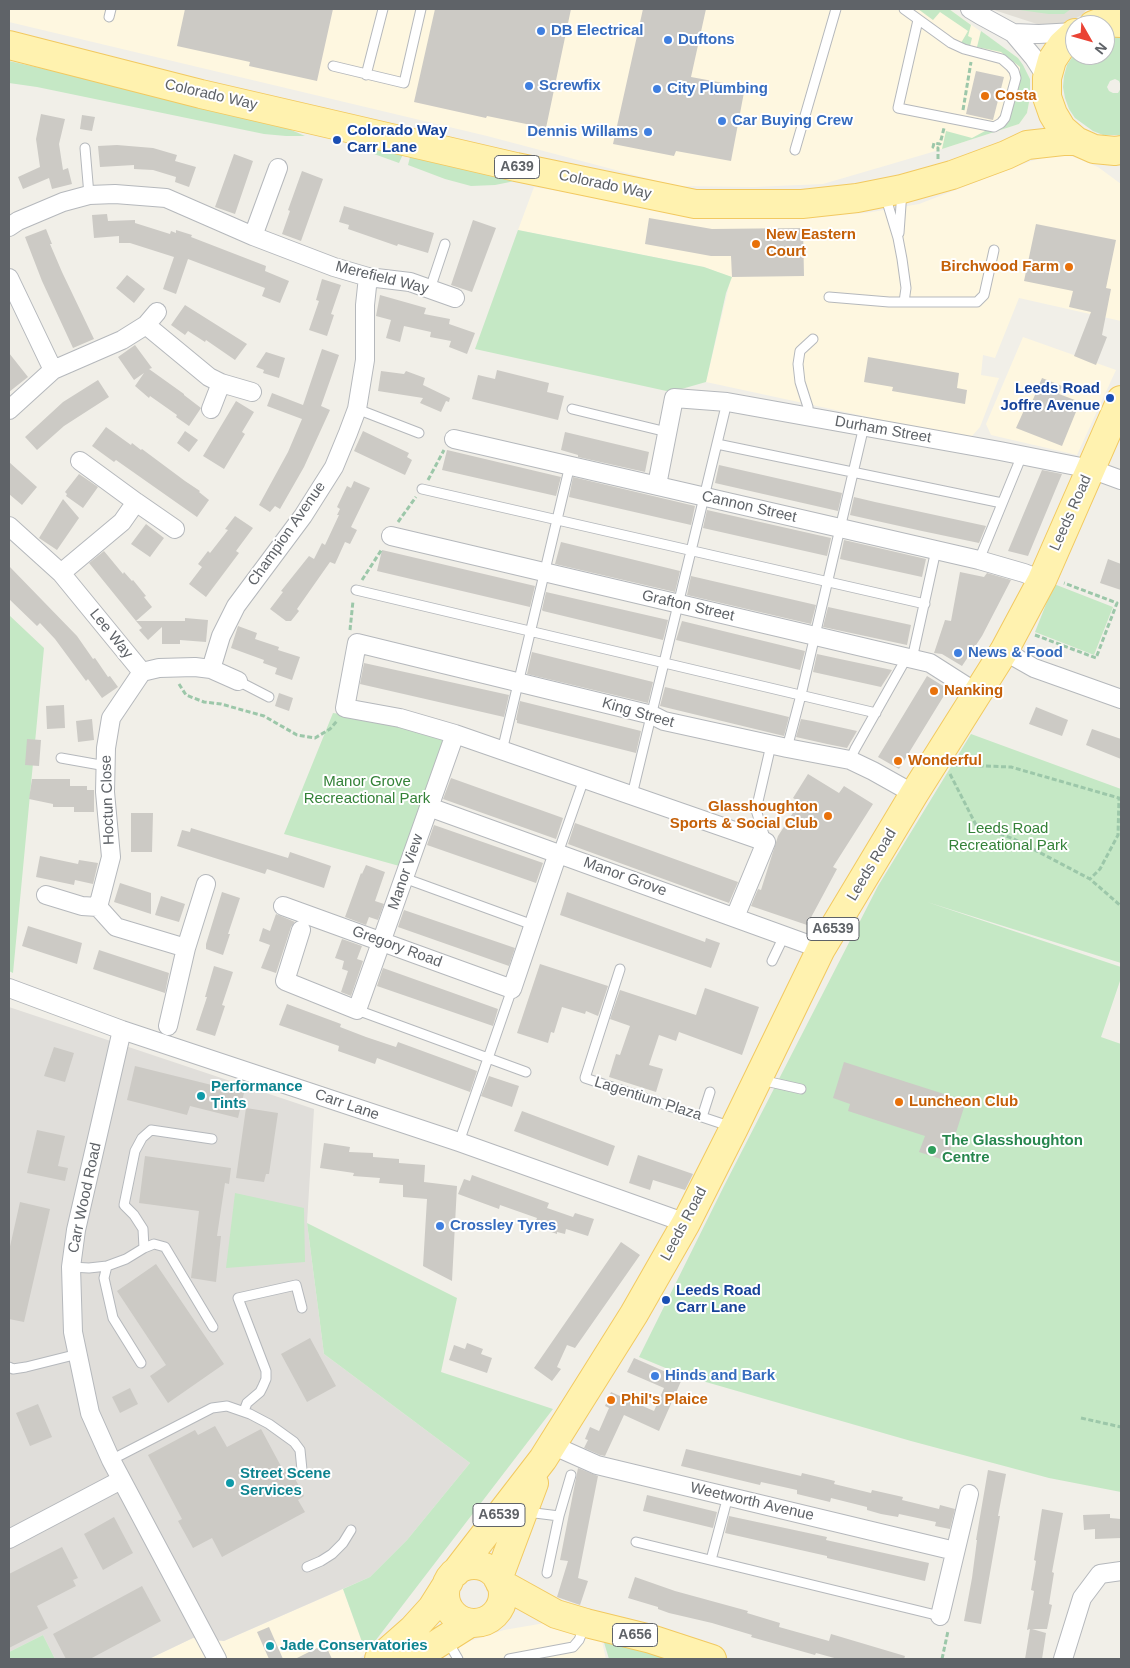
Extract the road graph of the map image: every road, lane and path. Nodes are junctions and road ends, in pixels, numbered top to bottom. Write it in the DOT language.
graph roads {
  1 [pos="382,9"];
  2 [pos="421,9"];
  3 [pos="836,9"];
  4 [pos="904,9"];
  5 [pos="970,9"];
  6 [pos="918,20"];
  7 [pos="1013,33"];
  8 [pos="1065,33"];
  9 [pos="1065,42"];
  10 [pos="9,45"];
  11 [pos="973,52"];
  12 [pos="333,66"];
  13 [pos="366,74"];
  14 [pos="1047,88"];
  15 [pos="946,118"];
  16 [pos="1027,145"];
  17 [pos="1085,145"];
  18 [pos="85,148"];
  19 [pos="795,150"];
  20 [pos="1121,150"];
  21 [pos="938,159"];
  22 [pos="278,168"];
  23 [pos="1121,171"];
  24 [pos="893,191"];
  25 [pos="89,195"];
  26 [pos="9,227"];
  27 [pos="254,236"];
  28 [pos="898,238"];
  29 [pos="445,244"];
  30 [pos="994,250"];
  31 [pos="368,277"];
  32 [pos="9,278"];
  33 [pos="430,289"];
  34 [pos="829,296"];
  35 [pos="455,298"];
  36 [pos="904,302"];
  37 [pos="813,340"];
  38 [pos="54,370"];
  39 [pos="221,383"];
  40 [pos="252,392"];
  41 [pos="1121,400"];
  42 [pos="727,402"];
  43 [pos="211,408"];
  44 [pos="357,409"];
  45 [pos="572,409"];
  46 [pos="9,410"];
  47 [pos="808,416"];
  48 [pos="864,426"];
  49 [pos="667,432"];
  50 [pos="419,433"];
  51 [pos="454,438"];
  52 [pos="717,444"];
  53 [pos="1022,455"];
  54 [pos="80,461"];
  55 [pos="570,466"];
  56 [pos="1091,470"];
  57 [pos="853,472"];
  58 [pos="1121,480"];
  59 [pos="657,485"];
  60 [pos="422,489"];
  61 [pos="704,496"];
  62 [pos="136,502"];
  63 [pos="1002,503"];
  64 [pos="558,520"];
  65 [pos="9,526"];
  66 [pos="840,528"];
  67 [pos="175,529"];
  68 [pos="391,536"];
  69 [pos="691,550"];
  70 [pos="936,550"];
  71 [pos="979,560"];
  72 [pos="61,572"];
  73 [pos="545,572"];
  74 [pos="1048,580"];
  75 [pos="828,582"];
  76 [pos="356,590"];
  77 [pos="678,604"];
  78 [pos="925,604"];
  79 [pos="531,632"];
  80 [pos="1028,632"];
  81 [pos="815,636"];
  82 [pos="1004,651"];
  83 [pos="910,658"];
  84 [pos="664,663"];
  85 [pos="178,667"];
  86 [pos="211,669"];
  87 [pos="142,672"];
  88 [pos="238,681"];
  89 [pos="519,682"];
  90 [pos="978,693"];
  91 [pos="801,695"];
  92 [pos="270,698"];
  93 [pos="1121,699"];
  94 [pos="345,708"];
  95 [pos="876,713"];
  96 [pos="652,715"];
  97 [pos="455,734"];
  98 [pos="779,747"];
  99 [pos="502,750"];
  100 [pos="61,758"];
  101 [pos="850,760"];
  102 [pos="955,765"];
  103 [pos="106,766"];
  104 [pos="950,774"];
  105 [pos="584,779"];
  106 [pos="914,794"];
  107 [pos="632,795"];
  108 [pos="1120,798"];
  109 [pos="429,806"];
  110 [pos="766,842"];
  111 [pos="558,853"];
  112 [pos="404,878"];
  113 [pos="1090,879"];
  114 [pos="206,884"];
  115 [pos="46,895"];
  116 [pos="283,906"];
  117 [pos="1121,906"];
  118 [pos="98,907"];
  119 [pos="735,917"];
  120 [pos="534,925"];
  121 [pos="300,930"];
  122 [pos="784,936"];
  123 [pos="381,941"];
  124 [pos="186,948"];
  125 [pos="820,949"];
  126 [pos="772,960"];
  127 [pos="620,969"];
  128 [pos="9,988"];
  129 [pos="512,988"];
  130 [pos="357,1010"];
  131 [pos="168,1026"];
  132 [pos="122,1030"];
  133 [pos="488,1058"];
  134 [pos="526,1072"];
  135 [pos="758,1079"];
  136 [pos="800,1090"];
  137 [pos="710,1092"];
  138 [pos="702,1117"];
  139 [pos="734,1128"];
  140 [pos="212,1139"];
  141 [pos="459,1142"];
  142 [pos="686,1223"];
  143 [pos="144,1248"];
  144 [pos="107,1266"];
  145 [pos="71,1267"];
  146 [pos="302,1308"];
  147 [pos="213,1326"];
  148 [pos="78,1354"];
  149 [pos="141,1363"];
  150 [pos="9,1367"];
  151 [pos="244,1412"];
  152 [pos="1081,1418"];
  153 [pos="1121,1428"];
  154 [pos="548,1452"];
  155 [pos="111,1460"];
  156 [pos="302,1470"];
  157 [pos="570,1475"];
  158 [pos="121,1480"];
  159 [pos="969,1494"];
  160 [pos="728,1496"];
  161 [pos="524,1512"];
  162 [pos="559,1516"];
  163 [pos="351,1530"];
  164 [pos="9,1538"];
  165 [pos="481,1539"];
  166 [pos="636,1542"];
  167 [pos="955,1551"];
  168 [pos="711,1560"];
  169 [pos="307,1567"];
  170 [pos="1121,1571"];
  171 [pos="547,1573"];
  172 [pos="453,1576"];
  173 [pos="499,1581"];
  174 [pos="556,1614"];
  175 [pos="940,1616"];
  176 [pos="480,1620"];
  177 [pos="586,1623"];
  178 [pos="452,1649"];
  179 [pos="216,1659"];
  180 [pos="379,1659"];
  181 [pos="402,1659"];
  182 [pos="510,1659"];
  183 [pos="712,1659"];
  184 [pos="942,1659"];
  185 [pos="1063,1659"];
  1 -- 13 [label="lane"];
  2 -- 13 [label="lane"];
  3 -- 19 [label="lane"];
  4 -- 6 [label="lane"];
  5 -- 7 [label="street"];
  6 -- 11 [label="lane"];
  6 -- 15 [label="lane"];
  7 -- 8 [label="street"];
  7 -- 14 [label="street"];
  9 -- 14 [label="main road"];
  10 -- 24 [label="main road, Colorado Way / A639"];
  11 -- 15 [label="path"];
  11 -- 15 [label="lane"];
  12 -- 13 [label="lane"];
  14 -- 16 [label="main road"];
  14 -- 17 [label="main road"];
  15 -- 21 [label="path"];
  16 -- 17 [label="main road, Colorado Way / A639"];
  16 -- 24 [label="main road, Colorado Way / A639"];
  17 -- 20 [label="main road, Colorado Way"];
  17 -- 23 [label="main road"];
  18 -- 25 [label="lane"];
  22 -- 27 [label="street"];
  24 -- 28 [label="lane"];
  24 -- 28 [label="lane"];
  25 -- 26 [label="street, Merefield Way"];
  25 -- 27 [label="street, Merefield Way"];
  27 -- 31 [label="street, Merefield Way"];
  28 -- 36 [label="lane"];
  29 -- 33 [label="lane"];
  30 -- 36 [label="lane"];
  31 -- 33 [label="street, Merefield Way"];
  31 -- 44 [label="street, Champion Avenue"];
  32 -- 38 [label="street"];
  33 -- 35 [label="street, Merefield Way"];
  34 -- 36 [label="lane"];
  37 -- 47 [label="lane"];
  38 -- 39 [label="street"];
  38 -- 46 [label="street"];
  39 -- 40 [label="street"];
  39 -- 43 [label="street"];
  41 -- 56 [label="main road, Leeds Road / A6539"];
  42 -- 47 [label="street, Durham Street"];
  42 -- 49 [label="street, Durham Street"];
  42 -- 52 [label="lane"];
  44 -- 50 [label="lane"];
  44 -- 86 [label="street, Champion Avenue"];
  45 -- 49 [label="lane"];
  47 -- 48 [label="street, Durham Street"];
  48 -- 53 [label="street, Durham Street"];
  48 -- 57 [label="lane"];
  49 -- 59 [label="street"];
  51 -- 55 [label="street, Cannon Street"];
  52 -- 57 [label="lane"];
  52 -- 61 [label="lane"];
  53 -- 56 [label="street, Durham Street"];
  53 -- 63 [label="lane"];
  54 -- 62 [label="street"];
  55 -- 59 [label="street, Cannon Street"];
  55 -- 64 [label="lane"];
  56 -- 58 [label="street, Durham Street"];
  56 -- 74 [label="main road, Leeds Road / A6539"];
  57 -- 63 [label="lane"];
  57 -- 66 [label="lane"];
  59 -- 61 [label="street, Cannon Street"];
  60 -- 64 [label="lane"];
  61 -- 66 [label="street, Cannon Street"];
  61 -- 69 [label="lane"];
  62 -- 67 [label="street"];
  62 -- 72 [label="street"];
  63 -- 71 [label="lane"];
  64 -- 69 [label="lane"];
  64 -- 73 [label="lane"];
  65 -- 72 [label="street, Lee Way"];
  66 -- 70 [label="street, Cannon Street"];
  66 -- 75 [label="lane"];
  68 -- 73 [label="street, Grafton Street"];
  69 -- 75 [label="lane"];
  69 -- 77 [label="lane"];
  70 -- 71 [label="street, Cannon Street"];
  70 -- 78 [label="lane"];
  71 -- 74 [label="street, Cannon Street"];
  72 -- 87 [label="street, Lee Way"];
  73 -- 77 [label="street, Grafton Street"];
  73 -- 79 [label="lane"];
  74 -- 80 [label="path"];
  74 -- 82 [label="main road, Leeds Road / A6539"];
  75 -- 78 [label="lane"];
  75 -- 81 [label="lane"];
  76 -- 79 [label="lane"];
  77 -- 81 [label="street, Grafton Street"];
  77 -- 84 [label="lane"];
  78 -- 83 [label="lane"];
  79 -- 84 [label="lane"];
  79 -- 89 [label="lane"];
  81 -- 83 [label="street, Grafton Street"];
  81 -- 91 [label="lane"];
  82 -- 90 [label="main road, Leeds Road / A6539"];
  82 -- 93 [label="street"];
  83 -- 90 [label="street, Grafton Street"];
  83 -- 95 [label="lane"];
  84 -- 91 [label="lane"];
  84 -- 96 [label="lane"];
  85 -- 86 [label="street, Lee Way"];
  85 -- 87 [label="street, Lee Way"];
  85 -- 94 [label="path"];
  86 -- 88 [label="street, Lee Way"];
  87 -- 103 [label="street, Hoctun Close"];
  88 -- 92 [label="lane"];
  89 -- 94 [label="street, King Street"];
  89 -- 96 [label="street, King Street"];
  89 -- 99 [label="lane"];
  90 -- 106 [label="main road, Leeds Road / A6539"];
  91 -- 95 [label="lane"];
  91 -- 98 [label="lane"];
  94 -- 97 [label="street"];
  95 -- 101 [label="lane"];
  96 -- 98 [label="street, King Street"];
  96 -- 107 [label="lane"];
  97 -- 99 [label="street"];
  97 -- 109 [label="street, Manor View"];
  98 -- 101 [label="street, King Street"];
  98 -- 110 [label="lane"];
  99 -- 105 [label="street"];
  100 -- 103 [label="lane"];
  101 -- 106 [label="street, King Street"];
  102 -- 108 [label="path"];
  103 -- 118 [label="street, Hoctun Close"];
  104 -- 113 [label="path"];
  105 -- 107 [label="street"];
  105 -- 111 [label="lane"];
  106 -- 125 [label="main road, Leeds Road / A6539"];
  107 -- 110 [label="street"];
  108 -- 113 [label="path"];
  109 -- 111 [label="street, Manor Grove"];
  109 -- 112 [label="street, Manor View"];
  110 -- 119 [label="street"];
  111 -- 119 [label="street, Manor Grove"];
  111 -- 120 [label="street"];
  112 -- 120 [label="lane"];
  112 -- 123 [label="street, Manor View"];
  113 -- 117 [label="path"];
  114 -- 124 [label="street"];
  115 -- 118 [label="street"];
  116 -- 123 [label="street, Gregory Road"];
  118 -- 124 [label="street"];
  119 -- 122 [label="street, Manor Grove"];
  120 -- 129 [label="street"];
  121 -- 130 [label="street"];
  122 -- 125 [label="street, Manor Grove"];
  122 -- 126 [label="lane"];
  123 -- 129 [label="street, Gregory Road"];
  123 -- 130 [label="street, Manor View"];
  124 -- 131 [label="street"];
  125 -- 135 [label="main road, Leeds Road / A6539"];
  127 -- 138 [label="lane, Lagentium Plaza"];
  128 -- 132 [label="street, Carr Lane"];
  129 -- 133 [label="lane"];
  130 -- 133 [label="lane"];
  132 -- 141 [label="street, Carr Lane"];
  132 -- 145 [label="street, Carr Wood Road"];
  133 -- 134 [label="lane"];
  133 -- 141 [label="lane"];
  135 -- 136 [label="lane"];
  135 -- 139 [label="main road, Leeds Road / A6539"];
  137 -- 138 [label="lane"];
  138 -- 139 [label="lane, Lagentium Plaza"];
  139 -- 142 [label="main road, Leeds Road / A6539"];
  140 -- 143 [label="lane"];
  141 -- 142 [label="street, Carr Lane"];
  142 -- 154 [label="main road, Leeds Road / A6539"];
  143 -- 144 [label="lane"];
  143 -- 147 [label="lane"];
  144 -- 145 [label="lane"];
  144 -- 149 [label="lane"];
  145 -- 148 [label="street, Carr Wood Road"];
  146 -- 151 [label="lane"];
  148 -- 150 [label="lane"];
  148 -- 155 [label="street, Carr Wood Road"];
  151 -- 155 [label="lane"];
  151 -- 156 [label="lane"];
  152 -- 153 [label="path"];
  154 -- 160 [label="street, Weetworth Avenue"];
  154 -- 161 [label="main road, Leeds Road / A6539"];
  154 -- 165 [label="main road, Leeds Road / A6539"];
  155 -- 158 [label="street, Carr Wood Road"];
  157 -- 162 [label="lane"];
  158 -- 164 [label="street"];
  158 -- 179 [label="street, Carr Wood Road"];
  159 -- 167 [label="street"];
  160 -- 167 [label="street, Weetworth Avenue"];
  160 -- 168 [label="lane"];
  161 -- 162 [label="lane"];
  161 -- 165 [label="lane"];
  161 -- 173 [label="main road, Leeds Road / A6539"];
  162 -- 171 [label="lane"];
  163 -- 169 [label="lane"];
  165 -- 172 [label="main road, Leeds Road / A6539"];
  166 -- 168 [label="lane"];
  167 -- 175 [label="street"];
  168 -- 175 [label="lane"];
  170 -- 185 [label="street"];
  172 -- 173 [label="main road"];
  172 -- 176 [label="main road"];
  172 -- 180 [label="main road, Leeds Road"];
  173 -- 174 [label="main road, A656"];
  173 -- 176 [label="main road"];
  174 -- 176 [label="main road, A656"];
  174 -- 177 [label="main road, A656"];
  175 -- 184 [label="path"];
  176 -- 178 [label="main road, A656"];
  177 -- 182 [label="lane"];
  177 -- 183 [label="main road, A656"];
  178 -- 181 [label="main road, A656"];
}
